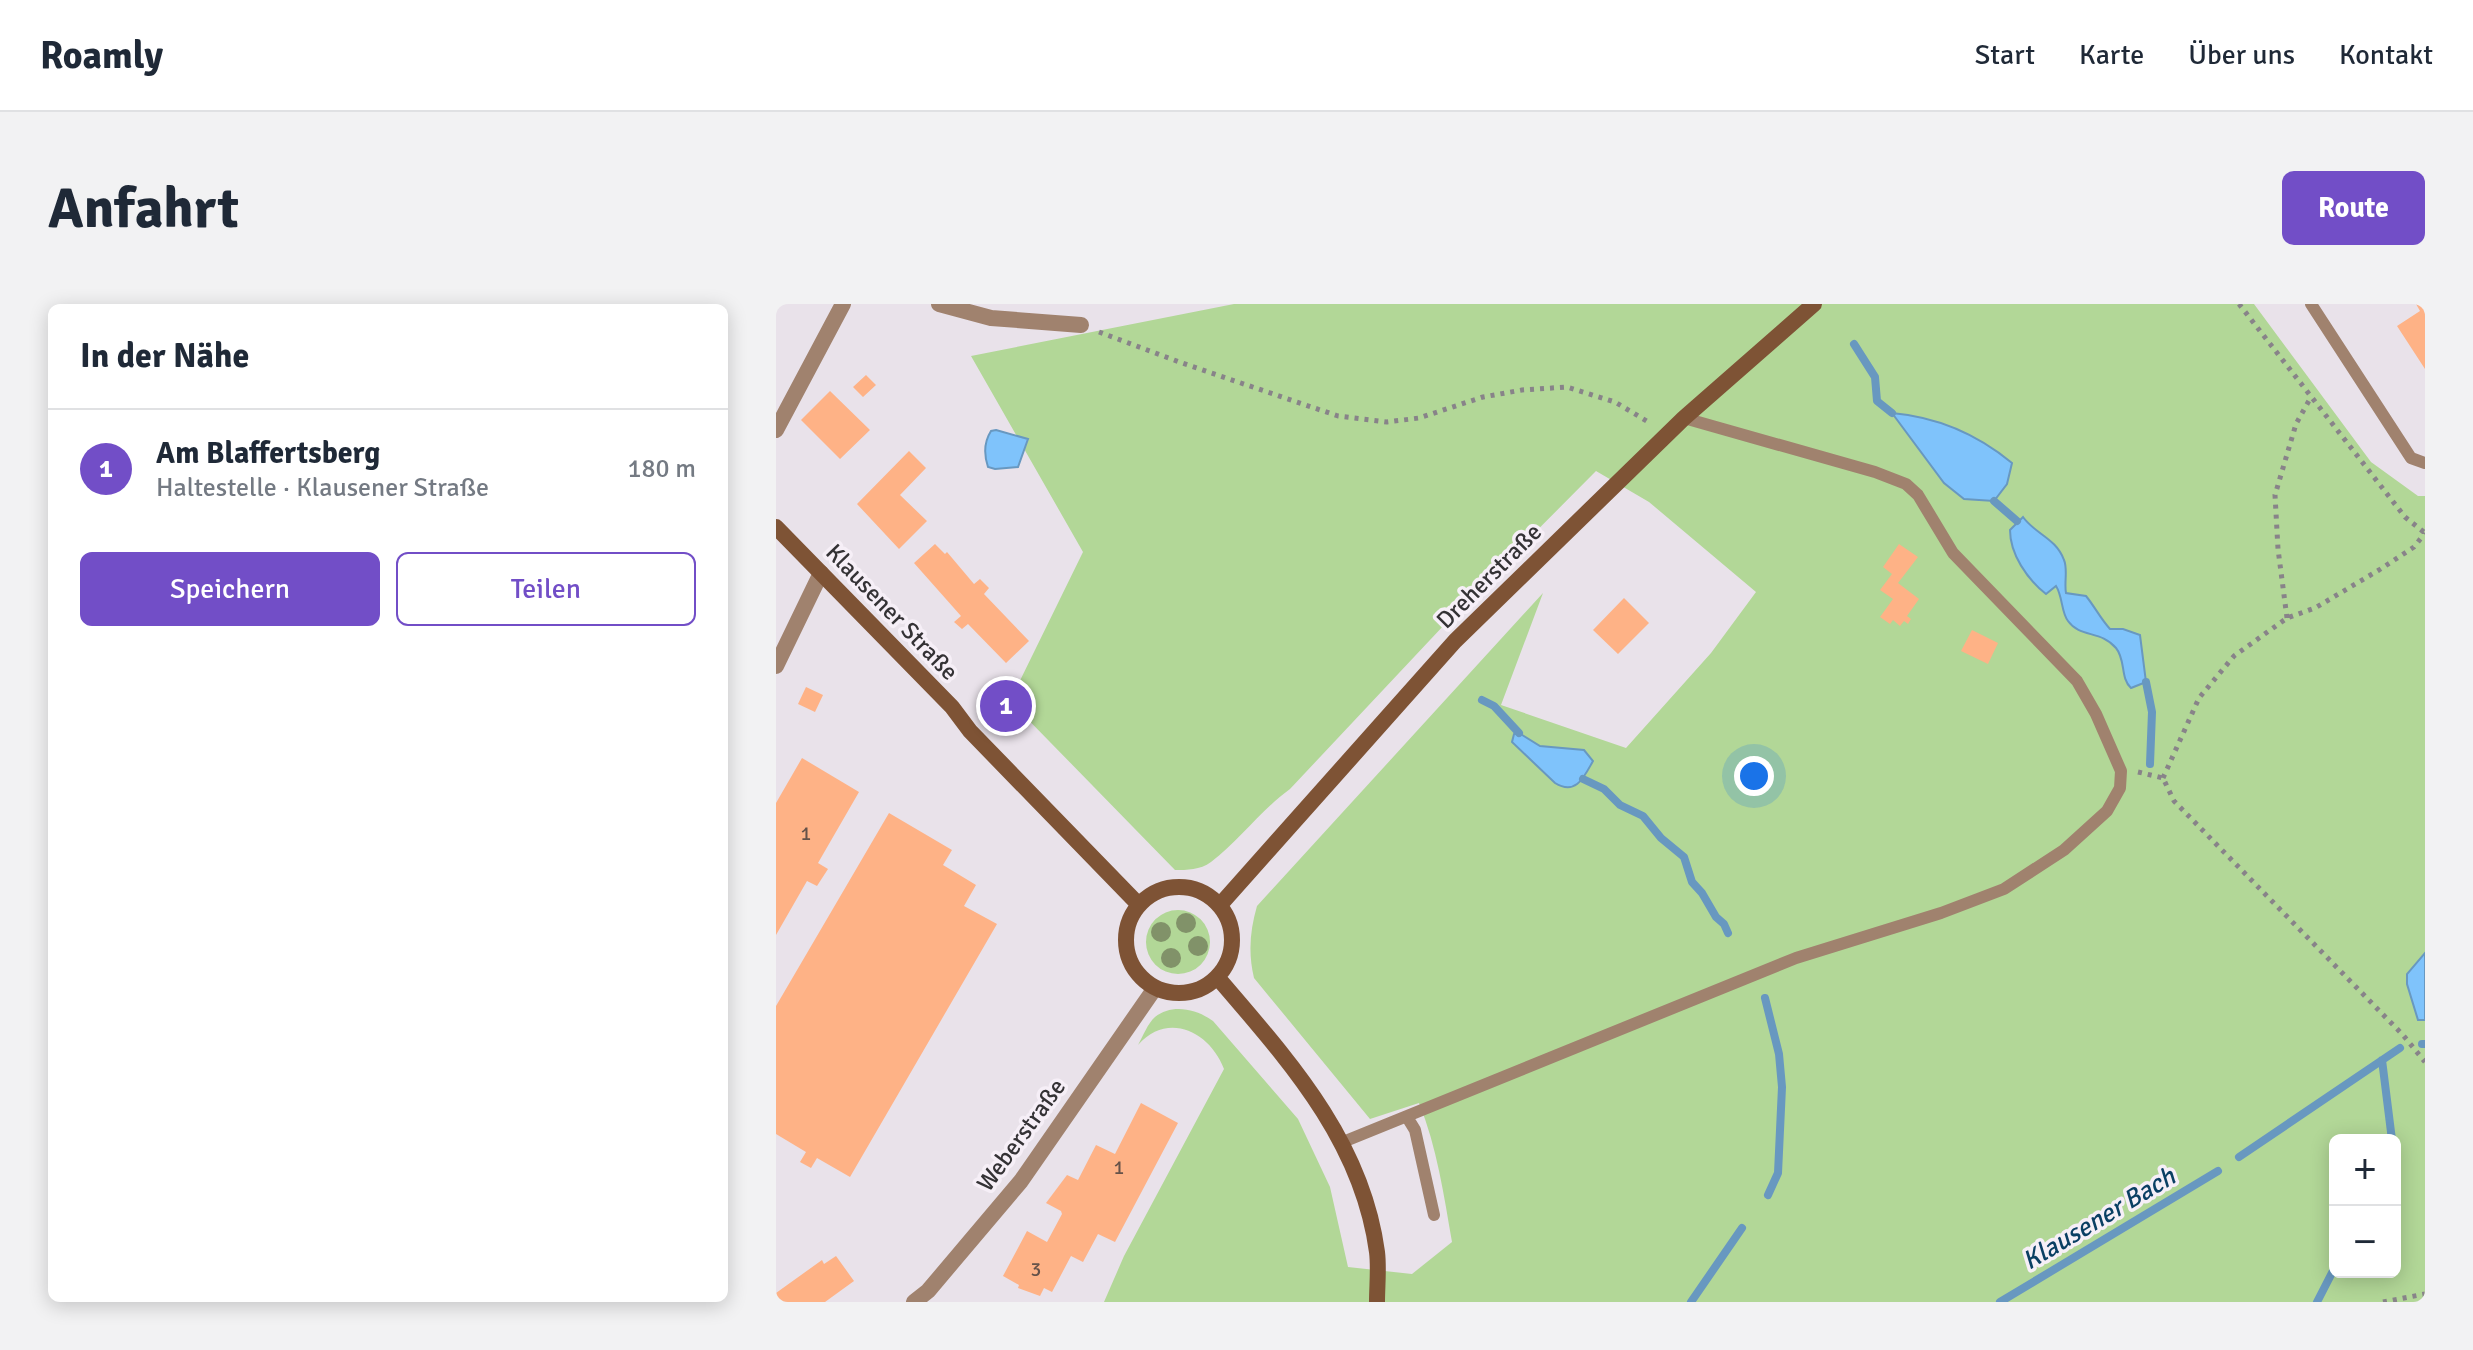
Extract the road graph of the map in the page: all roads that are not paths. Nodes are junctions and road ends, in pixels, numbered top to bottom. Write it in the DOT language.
graph roads {
  1 [pos="843,304"];
  2 [pos="939,304"];
  3 [pos="1814,304"];
  4 [pos="2311,304"];
  5 [pos="1081,325"];
  6 [pos="1684,418"];
  7 [pos="776,430"];
  8 [pos="2425,463"];
  9 [pos="776,527"];
  10 [pos="821,573"];
  11 [pos="776,666"];
  12 [pos="1139,905"];
  13 [pos="1220,905"];
  14 [pos="1218,978"];
  15 [pos="1155,988"];
  16 [pos="1407,1117"];
  17 [pos="1343,1142"];
  18 [pos="1434,1215"];
  19 [pos="914,1302"];
  20 [pos="1377,1302"];
  1 -- 7 [label="street"];
  2 -- 5 [label="street"];
  3 -- 6 [label="main road, Dreherstraße"];
  4 -- 8 [label="lane"];
  6 -- 13 [label="main road, Dreherstraße"];
  6 -- 16 [label="lane"];
  9 -- 10 [label="main road, Klausener Straße"];
  10 -- 11 [label="street"];
  10 -- 12 [label="main road, Klausener Straße"];
  12 -- 13 [label="main road"];
  12 -- 15 [label="main road"];
  13 -- 14 [label="main road"];
  14 -- 15 [label="main road"];
  14 -- 17 [label="main road"];
  15 -- 19 [label="street, Weberstraße"];
  16 -- 17 [label="lane"];
  16 -- 18 [label="lane"];
  17 -- 20 [label="main road"];
}
